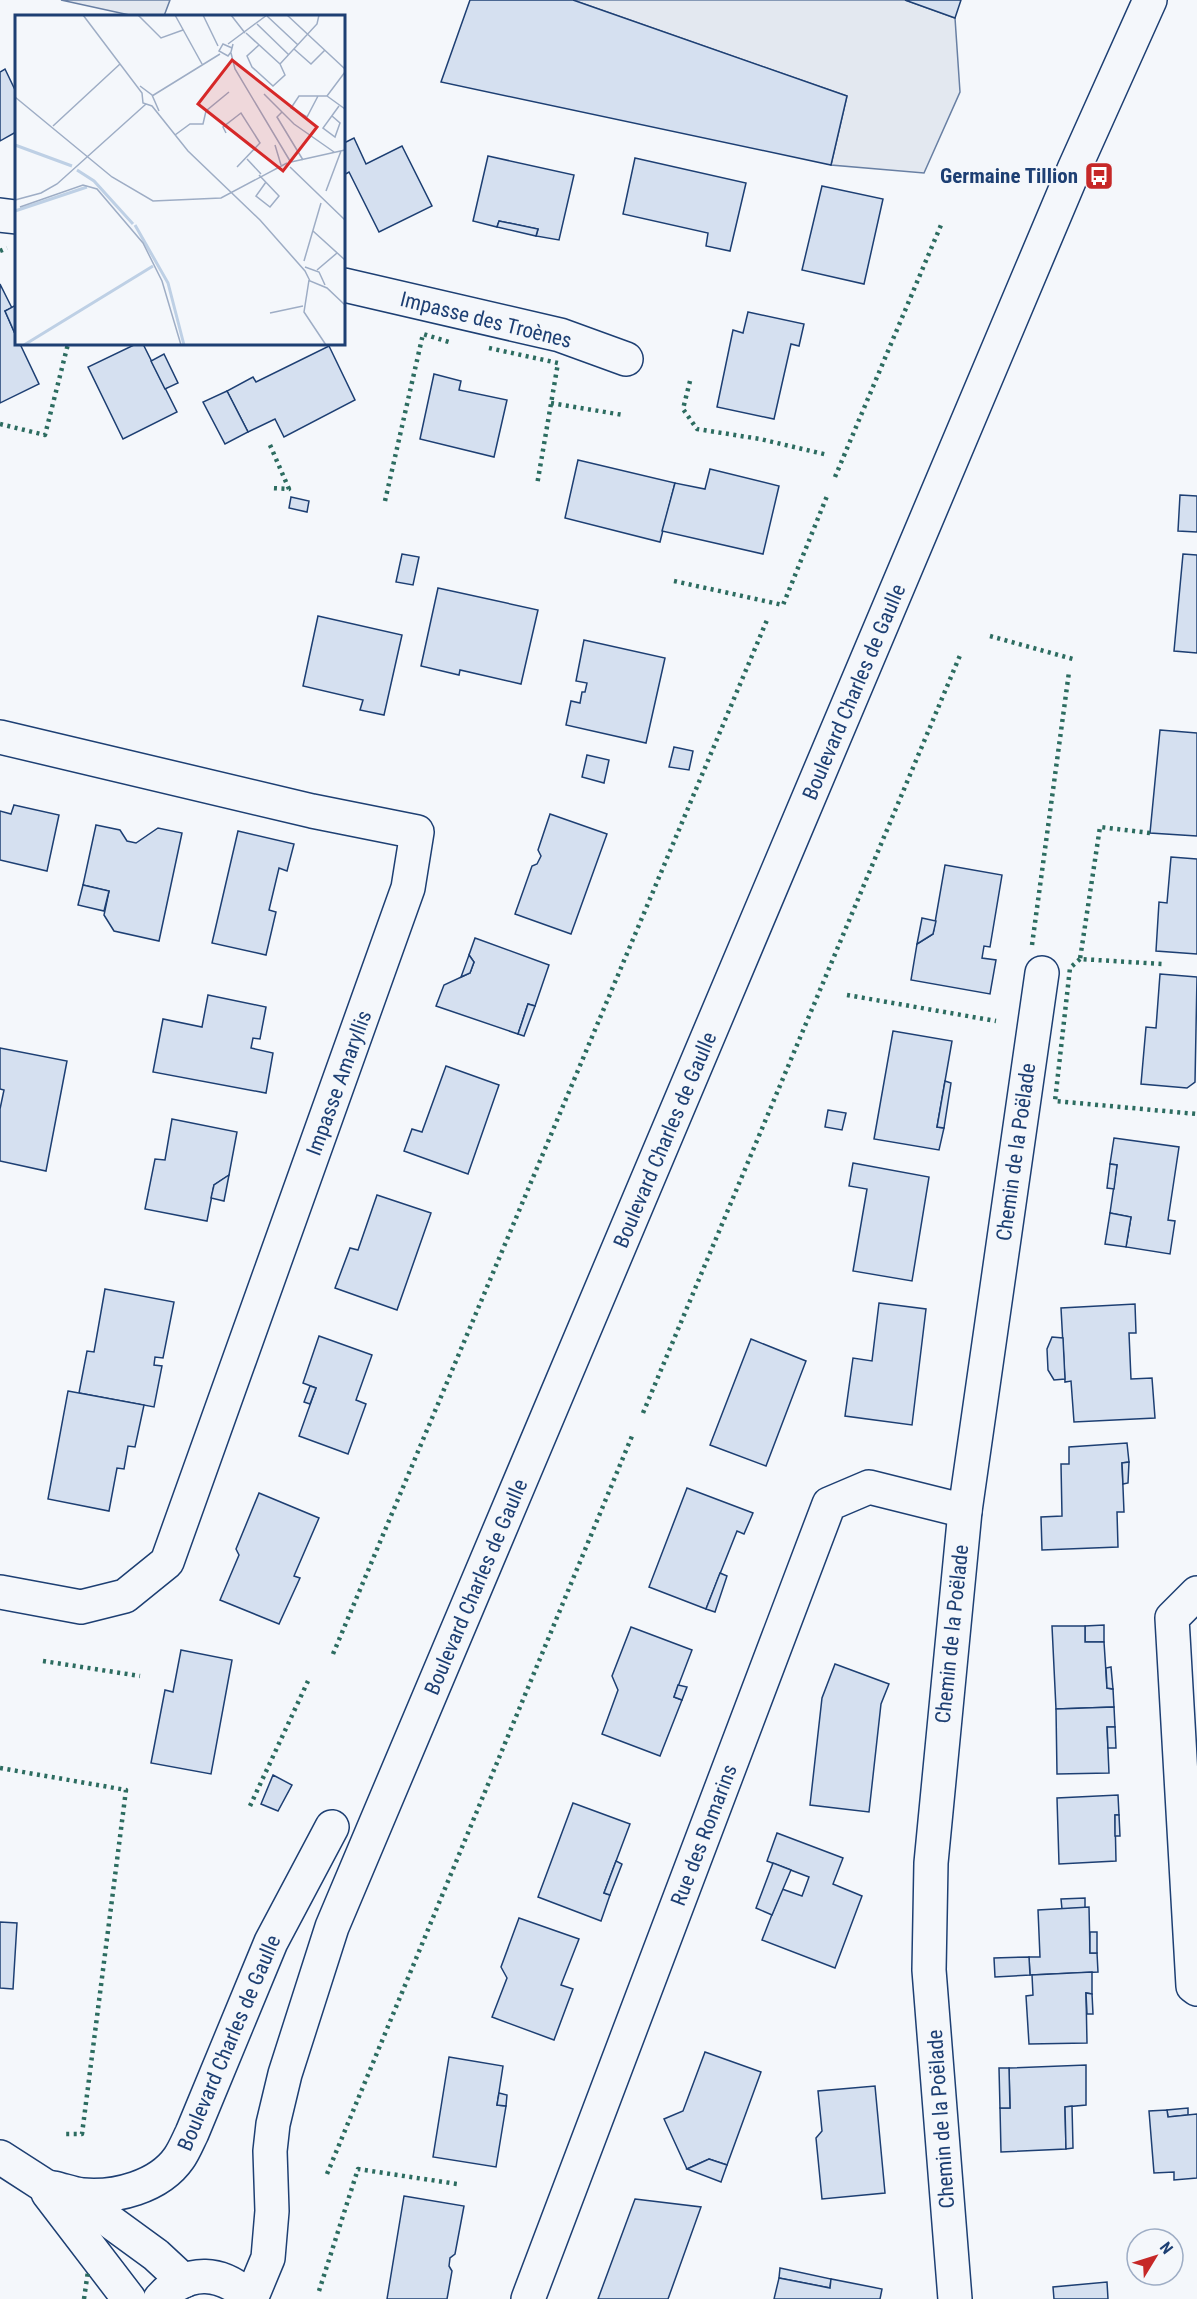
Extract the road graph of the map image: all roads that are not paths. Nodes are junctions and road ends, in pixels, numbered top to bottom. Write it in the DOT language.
graph roads {
  1 [pos="1150,0"];
  2 [pos="0,215"];
  3 [pos="15,217"];
  4 [pos="345,285"];
  5 [pos="626,359"];
  6 [pos="0,737"];
  7 [pos="1042,973"];
  8 [pos="964,1511"];
  9 [pos="0,1592"];
  10 [pos="1197,1593"];
  11 [pos="332,1827"];
  12 [pos="1197,1989"];
  13 [pos="0,2157"];
  14 [pos="42,2184"];
  15 [pos="172,2290"];
  16 [pos="129,2299"];
  17 [pos="251,2299"];
  18 [pos="528,2299"];
  19 [pos="955,2299"];
  1 -- 17 [label="street, Boulevard Charles de Gaulle"];
  2 -- 3 [label="street"];
  4 -- 5 [label="street, Impasse des Troènes"];
  6 -- 9 [label="street, Impasse Amaryllis"];
  7 -- 8 [label="street, Chemin de la Poëlade"];
  8 -- 18 [label="street, Rue des Romarins"];
  8 -- 19 [label="street, Chemin de la Poëlade"];
  10 -- 12 [label="street"];
  11 -- 14 [label="street, Boulevard Charles de Gaulle"];
  13 -- 14 [label="street"];
  14 -- 15 [label="street"];
  14 -- 16 [label="street"];
  15 -- 17 [label="street"];
}
